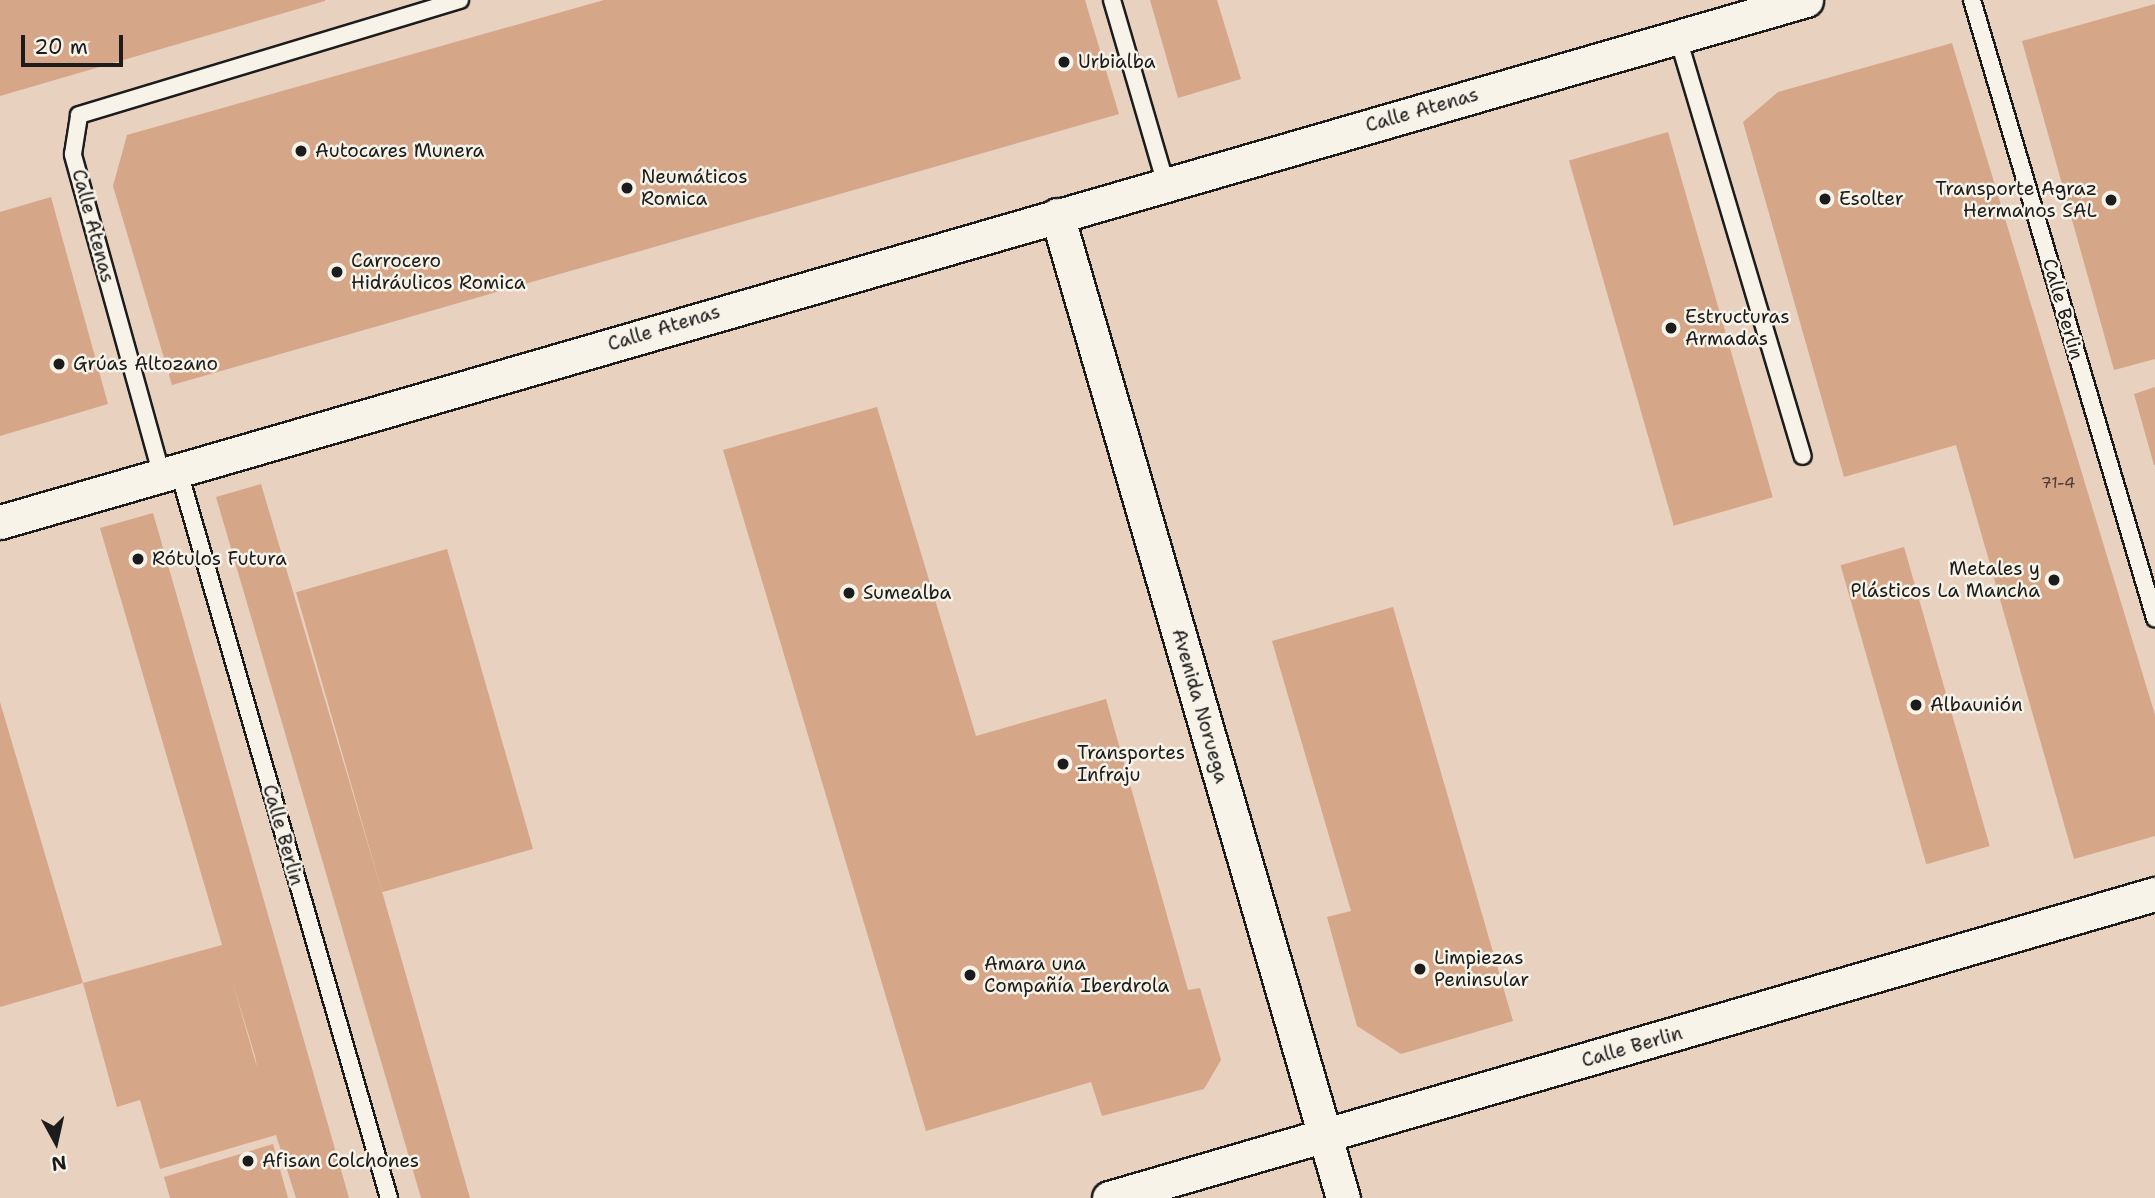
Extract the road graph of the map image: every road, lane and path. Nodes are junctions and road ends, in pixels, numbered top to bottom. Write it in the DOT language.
graph roads {
  1 [pos="460,0"];
  2 [pos="1112,0"];
  3 [pos="1806,0"];
  4 [pos="1972,0"];
  5 [pos="1678,38"];
  6 [pos="1166,181"];
  7 [pos="1057,215"];
  8 [pos="1803,456"];
  9 [pos="171,474"];
  10 [pos="0,522"];
  11 [pos="2155,618"];
  12 [pos="2155,894"];
  13 [pos="1325,1137"];
  14 [pos="389,1198"];
  15 [pos="1109,1198"];
  16 [pos="1343,1198"];
  1 -- 9 [label="lane, Calle Atenas"];
  2 -- 6 [label="lane"];
  3 -- 5 [label="street, Calle Atenas"];
  4 -- 11 [label="lane, Calle Berlin"];
  5 -- 6 [label="street, Calle Atenas"];
  5 -- 8 [label="lane"];
  6 -- 7 [label="street, Calle Atenas"];
  7 -- 9 [label="street, Calle Atenas"];
  7 -- 13 [label="street, Avenida Noruega"];
  9 -- 10 [label="street, Calle Atenas"];
  9 -- 14 [label="lane, Calle Berlin"];
  12 -- 13 [label="street, Calle Berlin"];
  13 -- 15 [label="street, Calle Berlin"];
  13 -- 16 [label="street, Avenida Noruega"];
}
